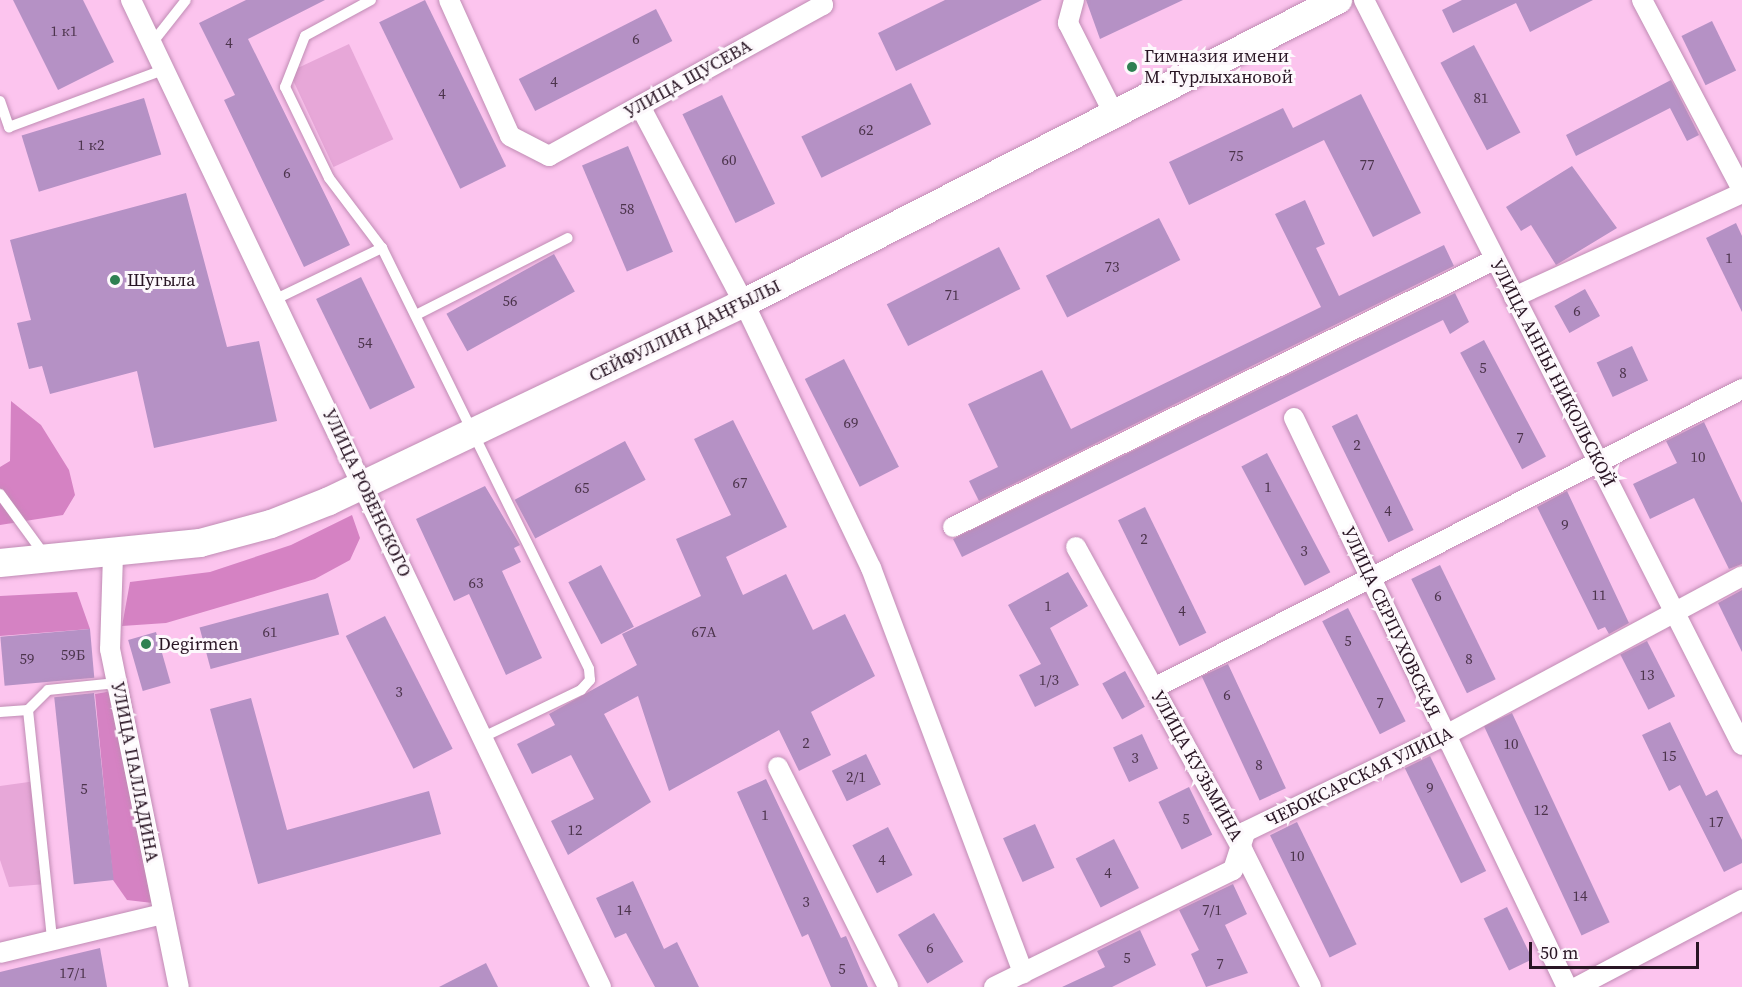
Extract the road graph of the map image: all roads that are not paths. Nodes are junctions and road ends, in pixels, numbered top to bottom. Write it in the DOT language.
graph roads {
  1 [pos="132,0"];
  2 [pos="186,0"];
  3 [pos="371,0"];
  4 [pos="449,0"];
  5 [pos="821,0"];
  6 [pos="1074,0"];
  7 [pos="1338,0"];
  8 [pos="1364,0"];
  9 [pos="1642,0"];
  10 [pos="153,42"];
  11 [pos="166,69"];
  12 [pos="0,101"];
  13 [pos="640,106"];
  14 [pos="1113,112"];
  15 [pos="1742,191"];
  16 [pos="568,238"];
  17 [pos="382,248"];
  18 [pos="1494,260"];
  19 [pos="1514,297"];
  20 [pos="276,299"];
  21 [pos="744,303"];
  22 [pos="416,315"];
  23 [pos="1742,389"];
  24 [pos="1294,418"];
  25 [pos="474,434"];
  26 [pos="1598,459"];
  27 [pos="364,485"];
  28 [pos="0,494"];
  29 [pos="953,527"];
  30 [pos="1077,547"];
  31 [pos="113,555"];
  32 [pos="48,560"];
  33 [pos="0,563"];
  34 [pos="1742,576"];
  35 [pos="1372,579"];
  36 [pos="1675,609"];
  37 [pos="117,683"];
  38 [pos="1154,688"];
  39 [pos="28,710"];
  40 [pos="0,712"];
  41 [pos="1444,736"];
  42 [pos="479,739"];
  43 [pos="1742,745"];
  44 [pos="778,767"];
  45 [pos="1242,849"];
  46 [pos="1742,900"];
  47 [pos="163,914"];
  48 [pos="52,940"];
  49 [pos="0,953"];
  50 [pos="1023,973"];
  51 [pos="179,987"];
  52 [pos="601,987"];
  53 [pos="888,987"];
  54 [pos="994,987"];
  55 [pos="1311,987"];
  56 [pos="1567,987"];
  57 [pos="1577,987"];
  1 -- 10 [label="street, УЛИЦА РОВЕНСКОГО"];
  2 -- 10 [label="lane"];
  3 -- 17 [label="lane"];
  4 -- 13 [label="street, УЛИЦА ЩУСЕВА"];
  5 -- 13 [label="street, УЛИЦА ЩУСЕВА"];
  6 -- 14 [label="street"];
  7 -- 14 [label="main road, СЕЙФУЛЛИН ДАҢҒЫЛЫ"];
  8 -- 18 [label="street, УЛИЦА АННЫ НИКОЛЬСКОЙ"];
  9 -- 15 [label="street"];
  10 -- 11 [label="street, УЛИЦА РОВЕНСКОГО"];
  11 -- 12 [label="lane"];
  11 -- 20 [label="street, УЛИЦА РОВЕНСКОГО"];
  13 -- 21 [label="street"];
  14 -- 21 [label="main road, СЕЙФУЛЛИН ДАҢҒЫЛЫ"];
  15 -- 19 [label="street"];
  16 -- 22 [label="lane"];
  17 -- 20 [label="lane"];
  17 -- 22 [label="lane"];
  18 -- 19 [label="street, УЛИЦА АННЫ НИКОЛЬСКОЙ"];
  18 -- 29 [label="street"];
  19 -- 26 [label="street, УЛИЦА АННЫ НИКОЛЬСКОЙ"];
  20 -- 27 [label="street, УЛИЦА РОВЕНСКОГО"];
  21 -- 25 [label="main road, СЕЙФУЛЛИН ДАҢҒЫЛЫ"];
  21 -- 50 [label="street"];
  22 -- 25 [label="lane"];
  23 -- 26 [label="street"];
  24 -- 35 [label="street, УЛИЦА СЕРПУХОВСКАЯ"];
  25 -- 27 [label="main road, СЕЙФУЛЛИН ДАҢҒЫЛЫ"];
  25 -- 42 [label="lane"];
  26 -- 35 [label="street"];
  26 -- 36 [label="street, УЛИЦА АННЫ НИКОЛЬСКОЙ"];
  27 -- 31 [label="main road, СЕЙФУЛЛИН ДАҢҒЫЛЫ"];
  27 -- 42 [label="street, УЛИЦА РОВЕНСКОГО"];
  28 -- 32 [label="lane"];
  30 -- 38 [label="street, УЛИЦА КУЗЬМИНА"];
  31 -- 32 [label="main road, СЕЙФУЛЛИН ДАҢҒЫЛЫ"];
  31 -- 37 [label="street, УЛИЦА ПАЛЛАДИНА"];
  32 -- 33 [label="main road, СЕЙФУЛЛИН ДАҢҒЫЛЫ"];
  34 -- 36 [label="street, ЧЕБОКСАРСКАЯ УЛИЦА"];
  35 -- 38 [label="street"];
  35 -- 41 [label="street, УЛИЦА СЕРПУХОВСКАЯ"];
  36 -- 41 [label="street, ЧЕБОКСАРСКАЯ УЛИЦА"];
  36 -- 43 [label="street, УЛИЦА АННЫ НИКОЛЬСКОЙ"];
  37 -- 39 [label="lane"];
  37 -- 47 [label="street, УЛИЦА ПАЛЛАДИНА"];
  38 -- 45 [label="street, УЛИЦА КУЗЬМИНА"];
  39 -- 40 [label="lane"];
  39 -- 48 [label="lane"];
  41 -- 45 [label="street, ЧЕБОКСАРСКАЯ УЛИЦА"];
  41 -- 56 [label="street, УЛИЦА СЕРПУХОВСКАЯ"];
  42 -- 52 [label="street, УЛИЦА РОВЕНСКОГО"];
  44 -- 53 [label="street"];
  45 -- 50 [label="street, ЧЕБОКСАРСКАЯ УЛИЦА"];
  45 -- 55 [label="street, УЛИЦА КУЗЬМИНА"];
  46 -- 57 [label="street"];
  47 -- 48 [label="street"];
  47 -- 51 [label="street, УЛИЦА ПАЛЛАДИНА"];
  48 -- 49 [label="street"];
  50 -- 54 [label="street, ЧЕБОКСАРСКАЯ УЛИЦА"];
}
